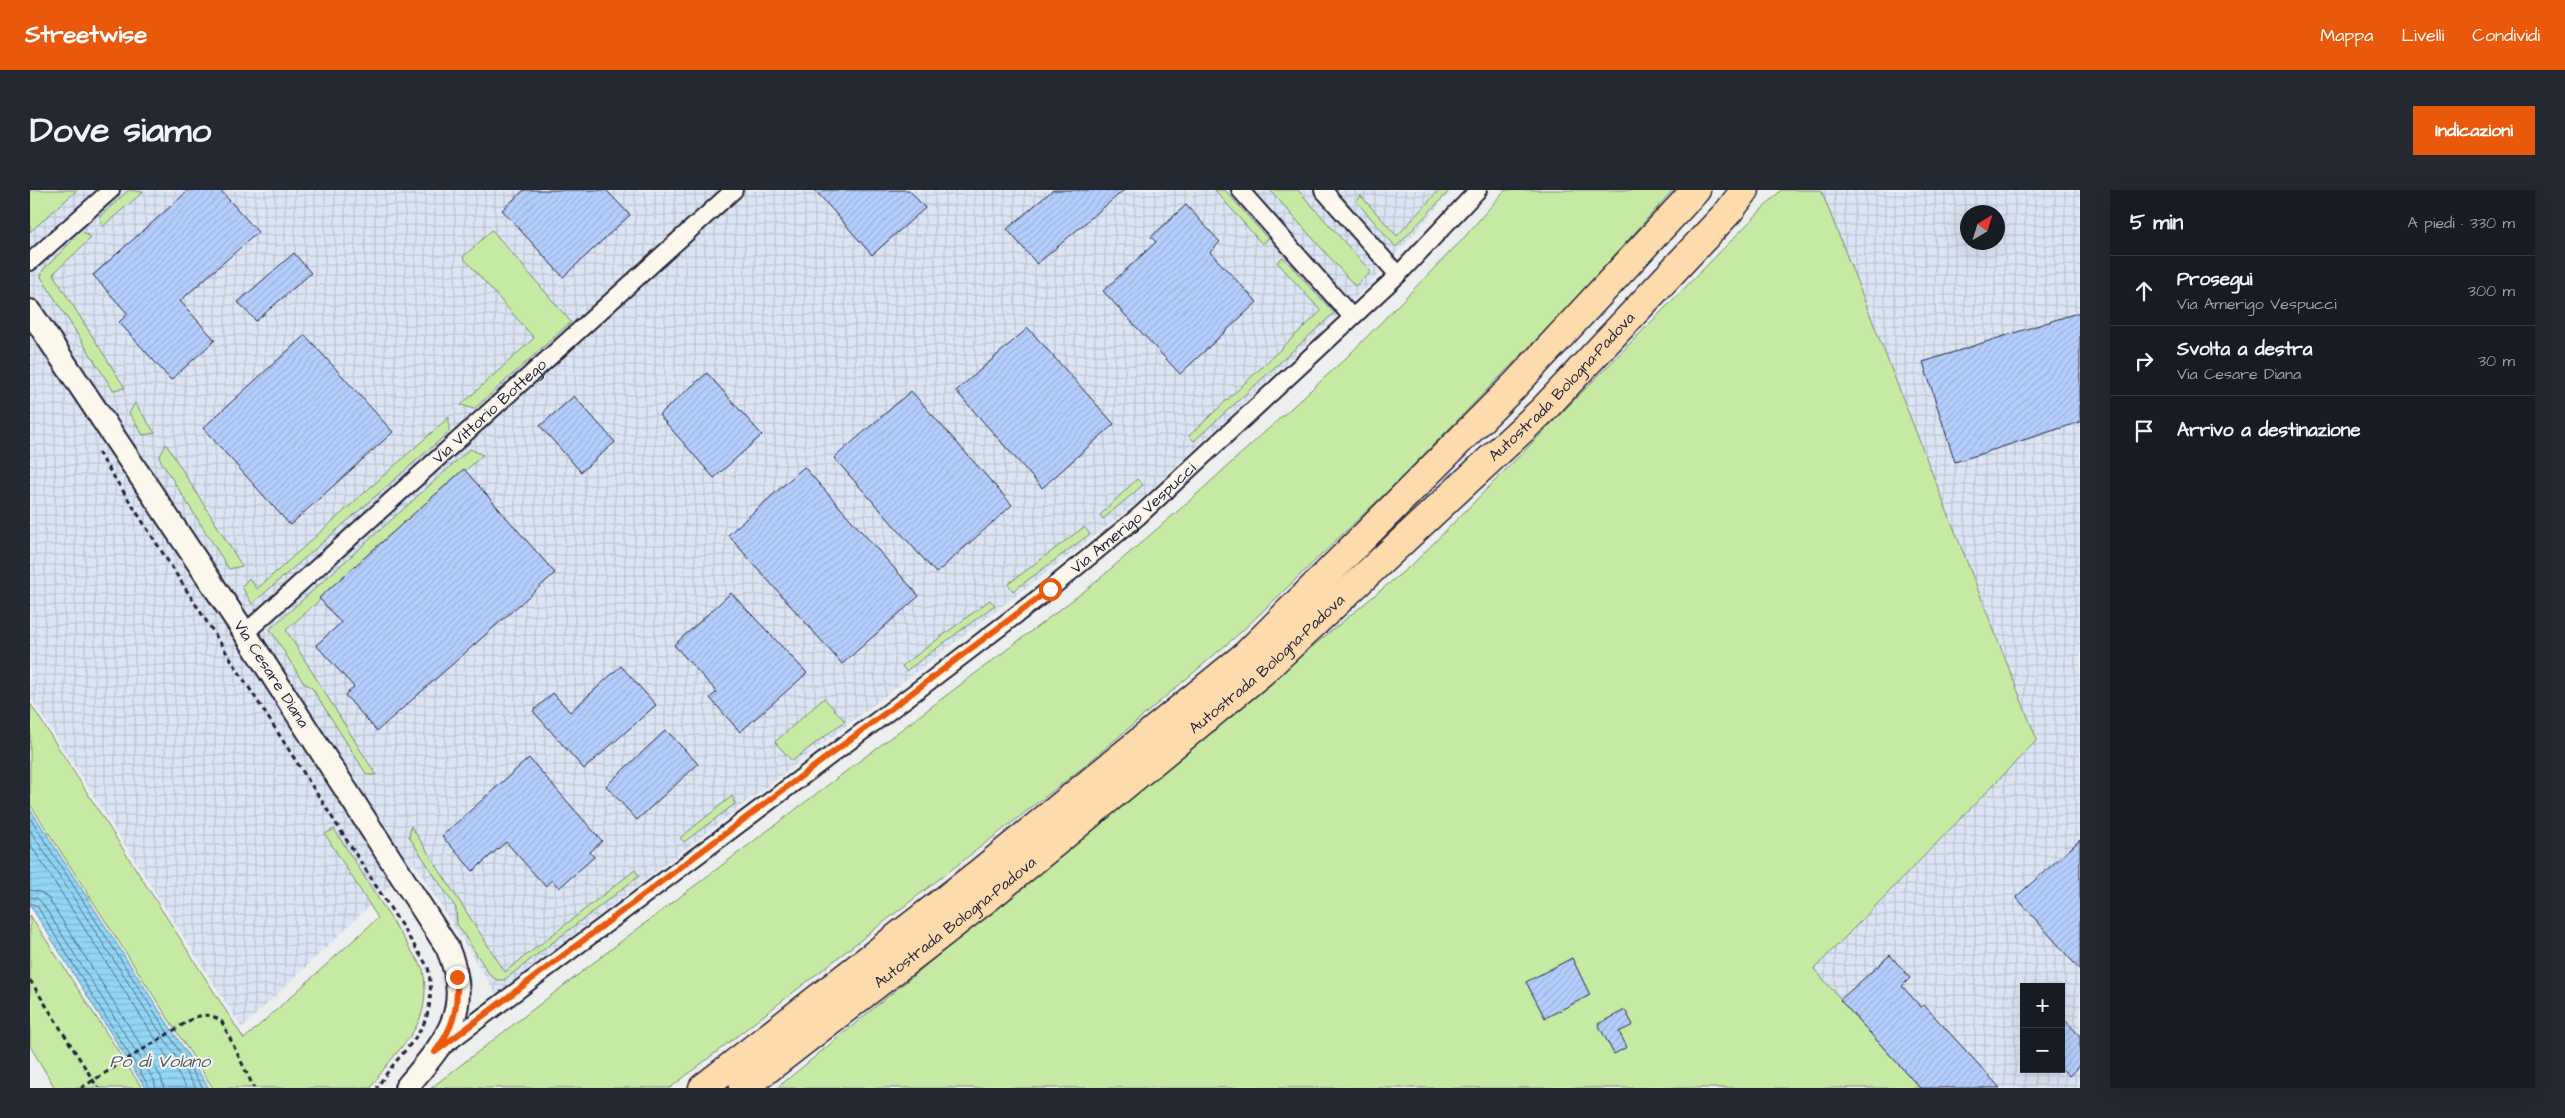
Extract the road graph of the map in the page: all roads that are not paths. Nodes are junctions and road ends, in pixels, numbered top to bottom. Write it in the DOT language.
graph roads {
  1 [pos="111,190"];
  2 [pos="734,190"];
  3 [pos="1240,190"];
  4 [pos="1323,190"];
  5 [pos="1478,190"];
  6 [pos="1696,190"];
  7 [pos="1746,190"];
  8 [pos="30,262"];
  9 [pos="1398,275"];
  10 [pos="30,310"];
  11 [pos="1352,317"];
  12 [pos="245,633"];
  13 [pos="435,1052"];
  14 [pos="406,1088"];
  15 [pos="703,1088"];
  16 [pos="743,1088"];
  1 -- 8 [label="street"];
  2 -- 12 [label="street, Via Vittorio Bottego"];
  3 -- 11 [label="street"];
  4 -- 9 [label="street"];
  5 -- 9 [label="street, Via Amerigo Vespucci"];
  6 -- 15 [label="highway, Autostrada Bologna-Padova"];
  7 -- 16 [label="highway, Autostrada Bologna-Padova"];
  9 -- 11 [label="street, Via Amerigo Vespucci"];
  10 -- 12 [label="main road, Via Cesare Diana"];
  11 -- 13 [label="street, Via Amerigo Vespucci"];
  12 -- 13 [label="main road, Via Cesare Diana"];
  13 -- 14 [label="main road, Via Amerigo Vespucci"];
}
